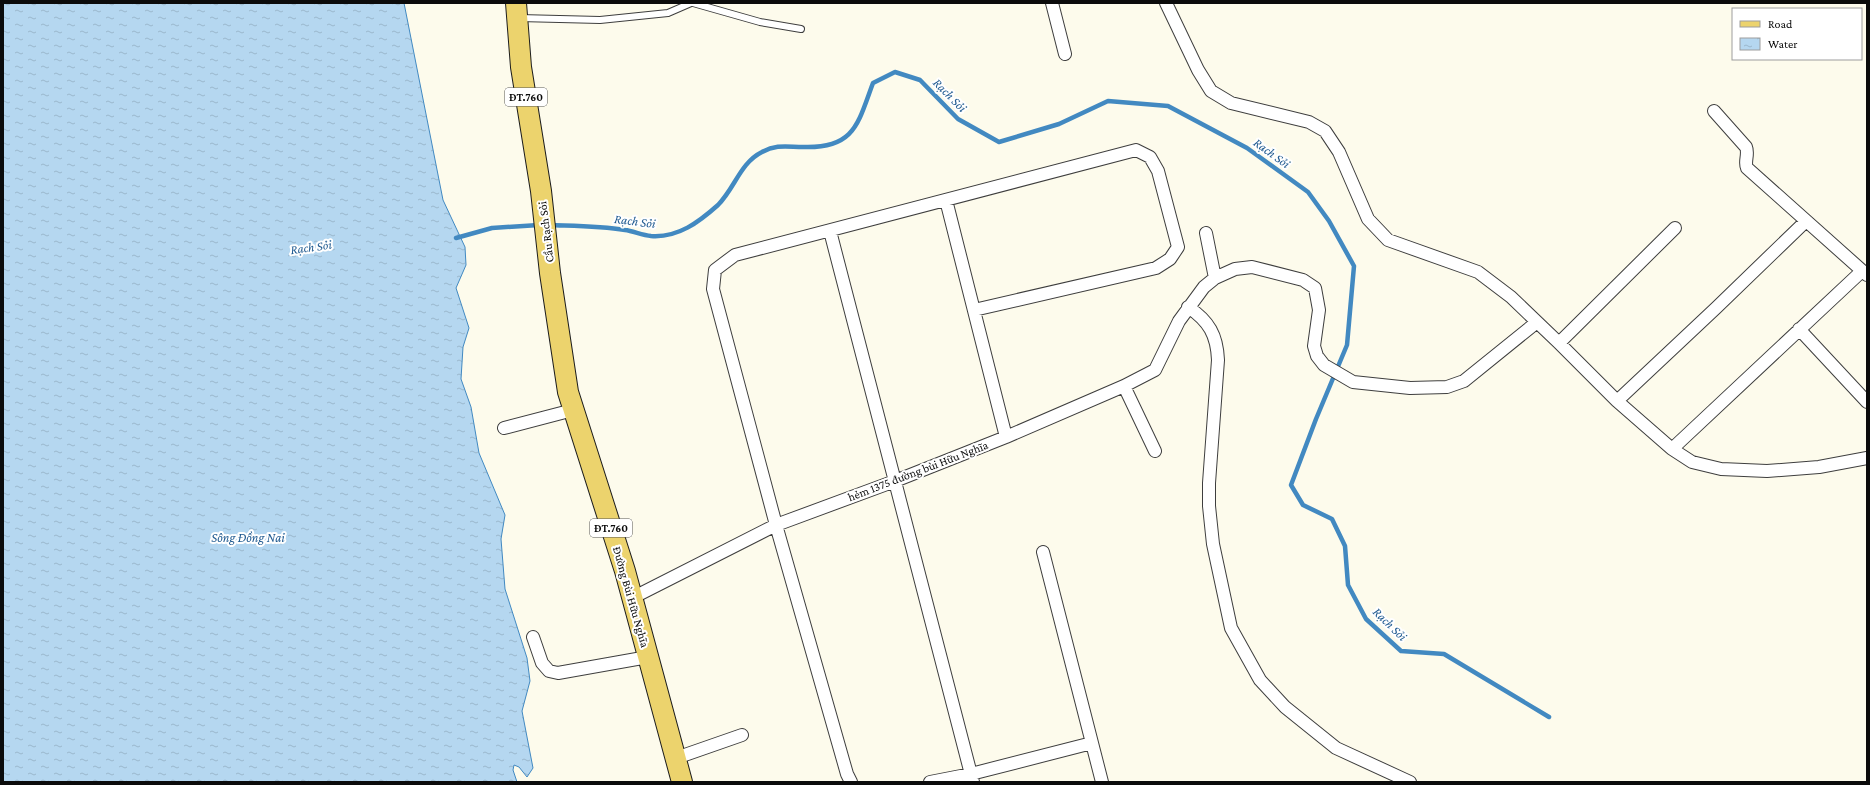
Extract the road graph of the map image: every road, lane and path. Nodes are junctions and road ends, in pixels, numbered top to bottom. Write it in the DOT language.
graph roads {
  1 [pos="692,3"];
  2 [pos="1052,3"];
  3 [pos="1166,3"];
  4 [pos="517,11"];
  5 [pos="801,29"];
  6 [pos="1065,54"];
  7 [pos="1714,110"];
  8 [pos="946,200"];
  9 [pos="1806,221"];
  10 [pos="1675,228"];
  11 [pos="830,231"];
  12 [pos="1206,233"];
  13 [pos="550,273"];
  14 [pos="1865,273"];
  15 [pos="1215,278"];
  16 [pos="1188,307"];
  17 [pos="974,310"];
  18 [pos="1537,322"];
  19 [pos="1799,329"];
  20 [pos="1559,343"];
  21 [pos="1124,386"];
  22 [pos="1617,401"];
  23 [pos="1867,402"];
  24 [pos="573,410"];
  25 [pos="504,428"];
  26 [pos="1006,437"];
  27 [pos="1672,449"];
  28 [pos="1155,451"];
  29 [pos="1867,458"];
  30 [pos="895,481"];
  31 [pos="776,525"];
  32 [pos="1043,552"];
  33 [pos="632,598"];
  34 [pos="533,637"];
  35 [pos="648,657"];
  36 [pos="742,735"];
  37 [pos="1092,743"];
  38 [pos="676,758"];
  39 [pos="972,778"];
  40 [pos="682,782"];
  41 [pos="851,782"];
  42 [pos="930,782"];
  43 [pos="1102,782"];
  44 [pos="1410,782"];
  1 -- 4 [label="lane"];
  1 -- 5 [label="lane"];
  2 -- 6 [label="street"];
  3 -- 18 [label="street"];
  4 -- 13 [label="main road, Cầu Rạch Sỏi / ĐT.760"];
  7 -- 9 [label="street"];
  8 -- 11 [label="street"];
  8 -- 17 [label="street"];
  8 -- 17 [label="street"];
  9 -- 14 [label="street"];
  9 -- 22 [label="street"];
  10 -- 20 [label="street"];
  11 -- 30 [label="street"];
  11 -- 31 [label="street"];
  12 -- 15 [label="street"];
  13 -- 24 [label="main road, Đường Bùi Hữu Nghĩa / ĐT.760"];
  14 -- 19 [label="street"];
  15 -- 16 [label="street, hẻm 1375 đường bùi Hữu Nghĩa"];
  15 -- 18 [label="street, hẻm 1375 đường bùi Hữu Nghĩa"];
  16 -- 21 [label="street, hẻm 1375 đường bùi Hữu Nghĩa"];
  16 -- 44 [label="street"];
  17 -- 26 [label="street"];
  18 -- 20 [label="street"];
  19 -- 23 [label="street"];
  19 -- 27 [label="street"];
  20 -- 22 [label="street"];
  21 -- 26 [label="street, hẻm 1375 đường bùi Hữu Nghĩa"];
  21 -- 28 [label="street"];
  22 -- 27 [label="street"];
  24 -- 25 [label="street"];
  24 -- 33 [label="main road, Đường Bùi Hữu Nghĩa / ĐT.760"];
  26 -- 30 [label="street, hẻm 1375 đường bùi Hữu Nghĩa"];
  27 -- 29 [label="street"];
  30 -- 31 [label="street, hẻm 1375 đường bùi Hữu Nghĩa"];
  30 -- 39 [label="street"];
  31 -- 33 [label="street, hẻm 1375 đường bùi Hữu Nghĩa"];
  31 -- 41 [label="street"];
  32 -- 37 [label="street"];
  33 -- 35 [label="main road, Đường Bùi Hữu Nghĩa / ĐT.760"];
  34 -- 35 [label="street"];
  35 -- 38 [label="main road, Đường Bùi Hữu Nghĩa / ĐT.760"];
  36 -- 38 [label="street"];
  37 -- 39 [label="street"];
  37 -- 43 [label="street"];
  38 -- 40 [label="main road, Đường Bùi Hữu Nghĩa / ĐT.760"];
  39 -- 42 [label="street"];
}
